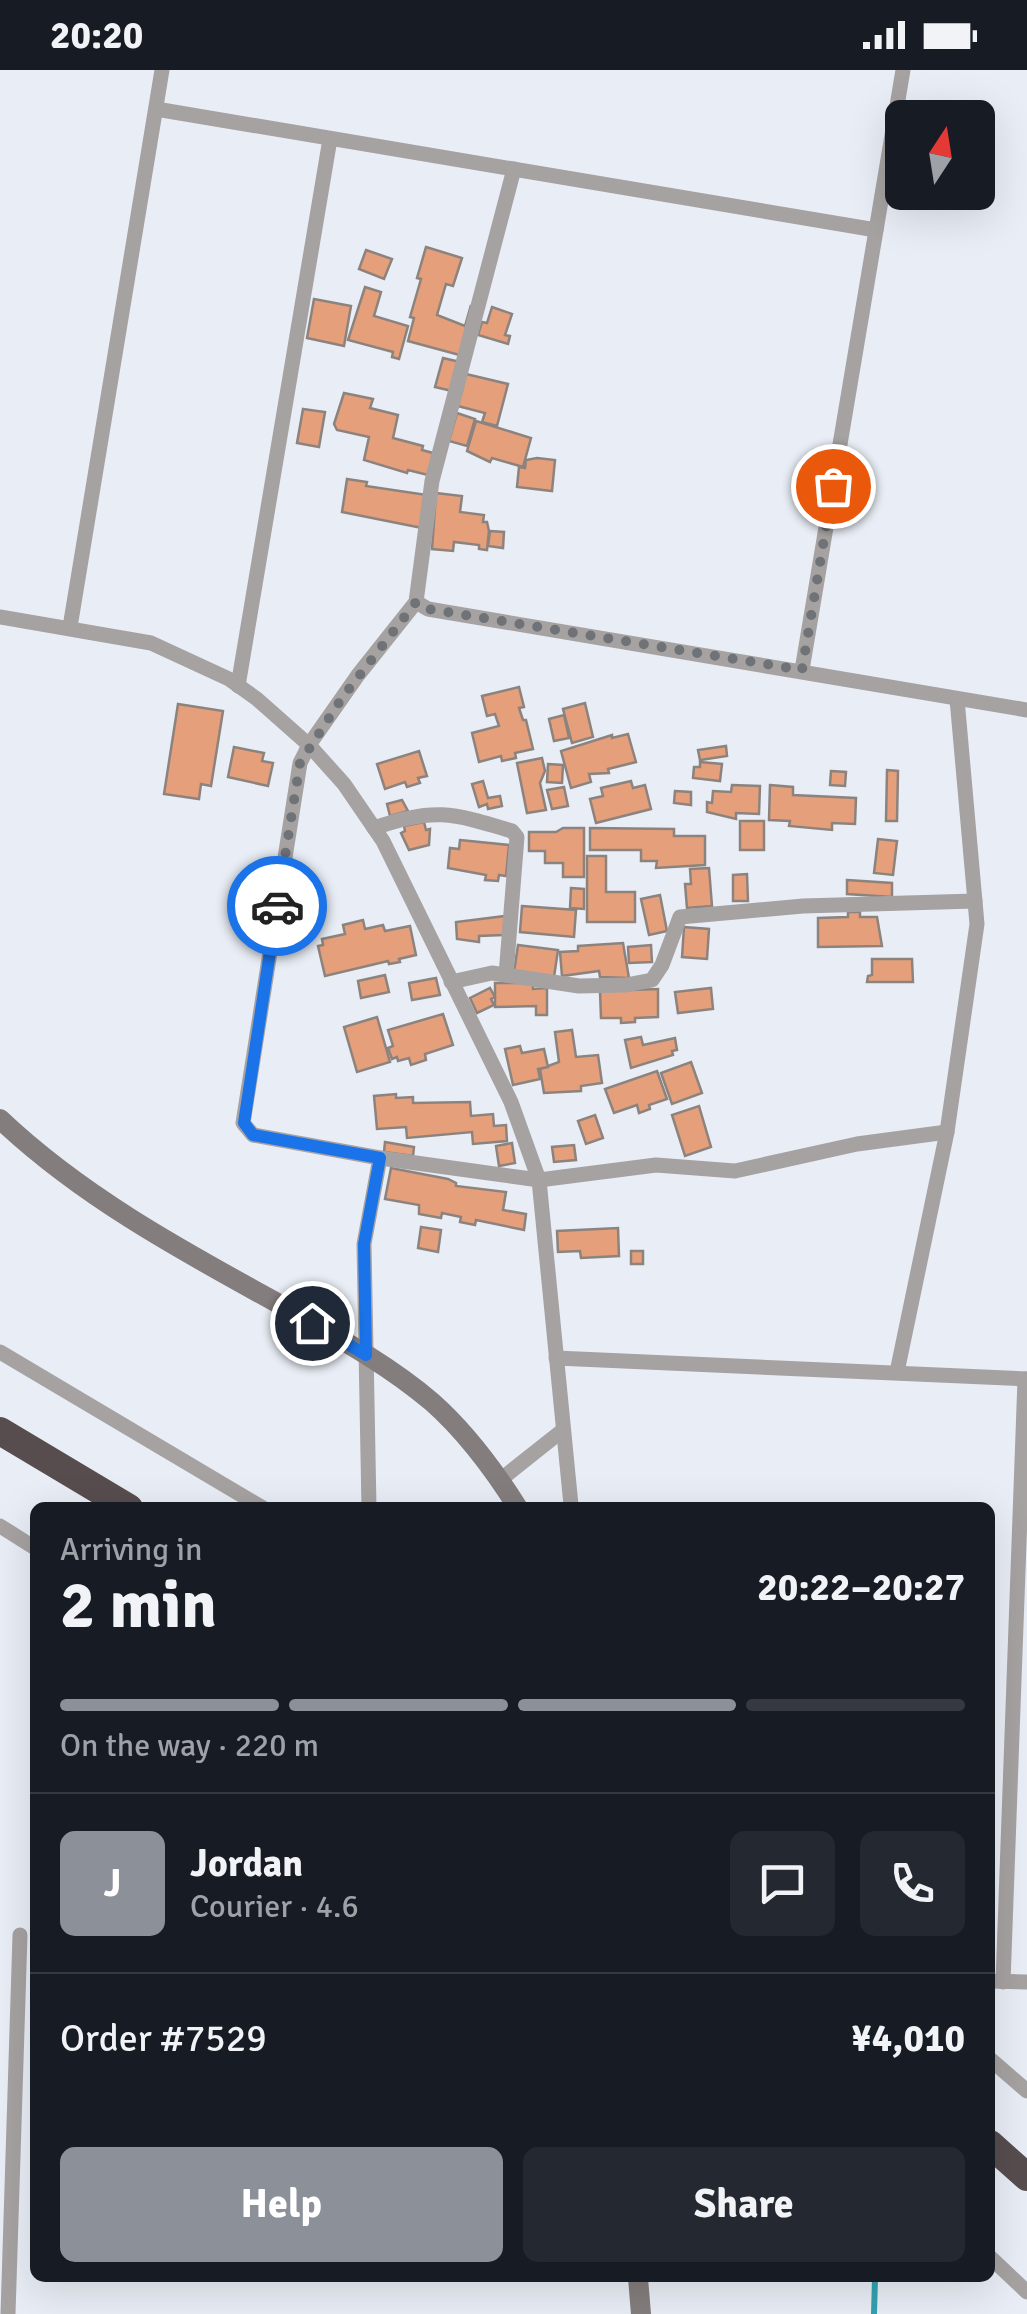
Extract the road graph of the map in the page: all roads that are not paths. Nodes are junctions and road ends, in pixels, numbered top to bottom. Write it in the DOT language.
graph roads {
  1 [pos="162,70"];
  2 [pos="903,70"];
  3 [pos="156,110"];
  4 [pos="330,138"];
  5 [pos="514,169"];
  6 [pos="876,230"];
  7 [pos="416,602"];
  8 [pos="0,617"];
  9 [pos="70,628"];
  10 [pos="802,670"];
  11 [pos="238,686"];
  12 [pos="956,699"];
  13 [pos="1027,710"];
  14 [pos="309,745"];
  15 [pos="374,828"];
  16 [pos="975,901"];
  17 [pos="506,975"];
  18 [pos="451,982"];
  19 [pos="0,1119"];
  20 [pos="947,1132"];
  21 [pos="380,1158"];
  22 [pos="539,1180"];
  23 [pos="0,1352"];
  24 [pos="366,1355"];
  25 [pos="556,1358"];
  26 [pos="896,1372"];
  27 [pos="1026,1379"];
  28 [pos="563,1430"];
  29 [pos="0,1431"];
  30 [pos="500,1480"];
  31 [pos="119,1502"];
  32 [pos="253,1502"];
  33 [pos="368,1502"];
  34 [pos="514,1502"];
  35 [pos="571,1502"];
  36 [pos="0,1526"];
  37 [pos="30,1545"];
  38 [pos="20,1935"];
  39 [pos="996,1982"];
  40 [pos="1027,1982"];
  41 [pos="995,2063"];
  42 [pos="1027,2091"];
  43 [pos="995,2148"];
  44 [pos="1027,2177"];
  45 [pos="995,2262"];
  46 [pos="638,2282"];
  47 [pos="1027,2292"];
  48 [pos="8,2314"];
  49 [pos="641,2314"];
  1 -- 3 [label="street"];
  2 -- 6 [label="street"];
  3 -- 4 [label="street"];
  3 -- 9 [label="street"];
  4 -- 5 [label="street"];
  4 -- 11 [label="street"];
  5 -- 6 [label="street"];
  5 -- 7 [label="street"];
  6 -- 10 [label="street"];
  7 -- 10 [label="street"];
  7 -- 14 [label="street"];
  8 -- 9 [label="street"];
  9 -- 11 [label="street"];
  10 -- 12 [label="street"];
  11 -- 14 [label="street"];
  12 -- 13 [label="street"];
  12 -- 16 [label="street"];
  14 -- 15 [label="street"];
  14 -- 21 [label="street"];
  15 -- 17 [label="street"];
  15 -- 18 [label="street"];
  16 -- 17 [label="street"];
  16 -- 20 [label="street"];
  17 -- 18 [label="street"];
  18 -- 22 [label="street"];
  19 -- 24 [label="main road"];
  20 -- 22 [label="street"];
  20 -- 26 [label="street"];
  21 -- 22 [label="street"];
  21 -- 24 [label="street"];
  22 -- 25 [label="street"];
  23 -- 32 [label="street"];
  24 -- 30 [label="main road"];
  24 -- 33 [label="street"];
  25 -- 26 [label="street"];
  25 -- 28 [label="street"];
  26 -- 27 [label="street"];
  27 -- 39 [label="street"];
  28 -- 30 [label="street"];
  28 -- 35 [label="street"];
  29 -- 31 [label="highway"];
  30 -- 34 [label="main road"];
  36 -- 37 [label="street"];
  38 -- 48 [label="street"];
  39 -- 40 [label="street"];
  41 -- 42 [label="street"];
  43 -- 44 [label="highway"];
  45 -- 47 [label="street"];
  46 -- 49 [label="main road"];
}
